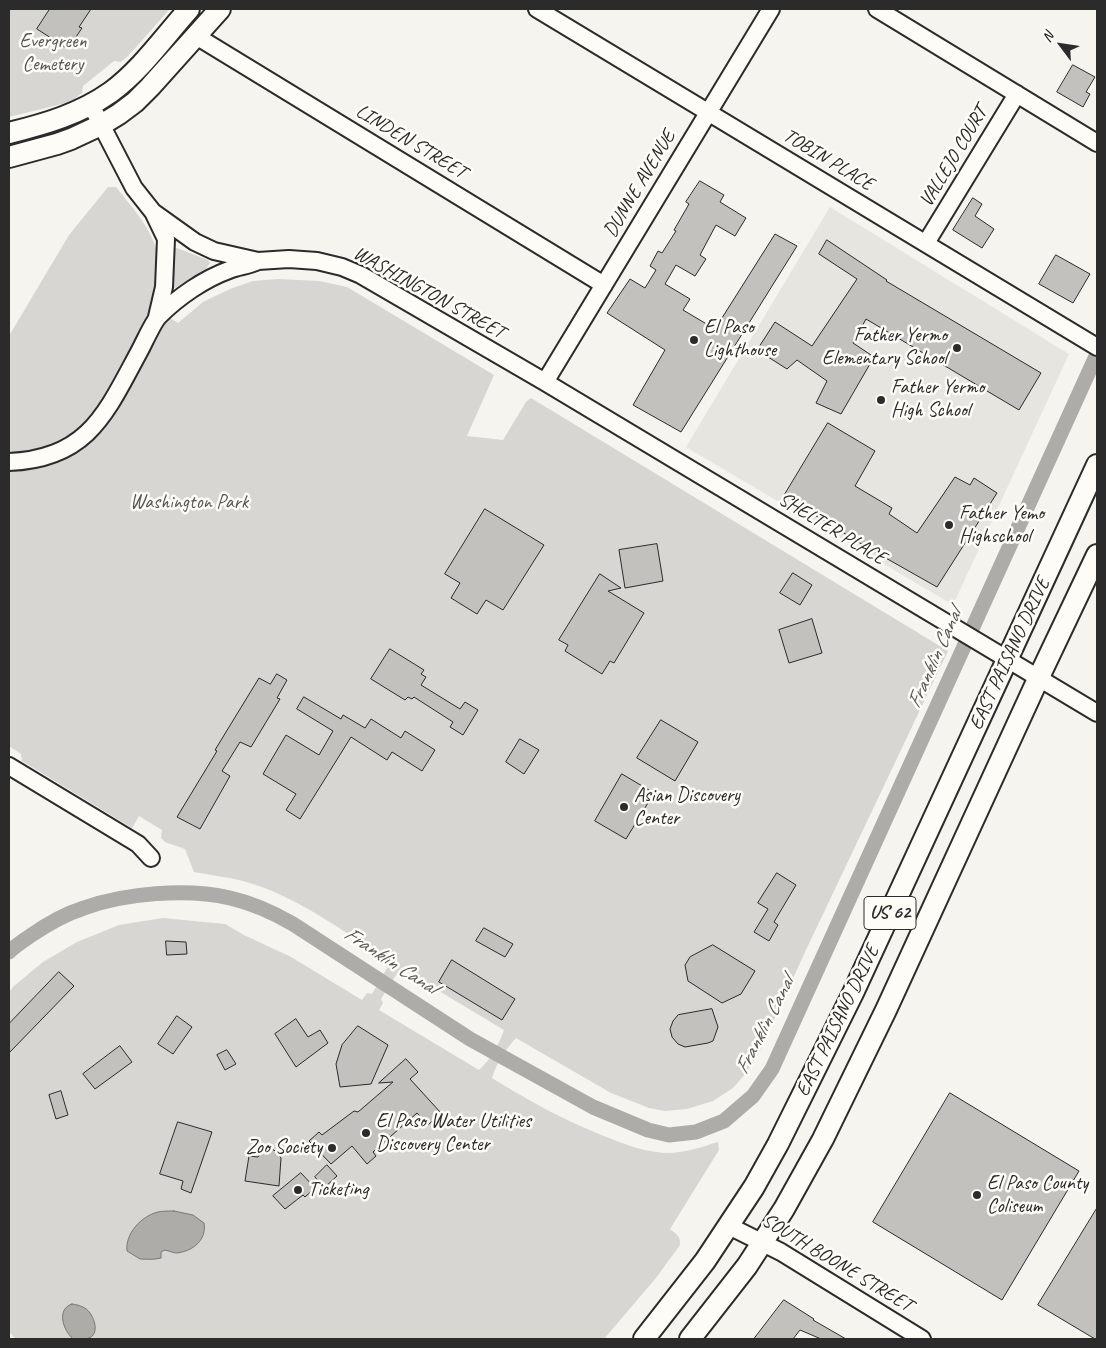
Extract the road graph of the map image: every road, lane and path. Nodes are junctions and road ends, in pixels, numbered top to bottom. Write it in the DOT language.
graph roads {
  1 [pos="189,9"];
  2 [pos="220,9"];
  3 [pos="537,9"];
  4 [pos="771,9"];
  5 [pos="877,9"];
  6 [pos="196,36"];
  7 [pos="1017,94"];
  8 [pos="91,105"];
  9 [pos="709,111"];
  10 [pos="101,125"];
  11 [pos="9,133"];
  12 [pos="1097,143"];
  13 [pos="9,157"];
  14 [pos="153,212"];
  15 [pos="926,243"];
  16 [pos="258,262"];
  17 [pos="604,285"];
  18 [pos="158,317"];
  19 [pos="1097,347"];
  20 [pos="545,382"];
  21 [pos="9,462"];
  22 [pos="1097,465"];
  23 [pos="1097,555"];
  24 [pos="1008,658"];
  25 [pos="1039,677"];
  26 [pos="1097,713"];
  27 [pos="9,766"];
  28 [pos="151,858"];
  29 [pos="729,1226"];
  30 [pos="762,1242"];
  31 [pos="644,1339"];
  32 [pos="690,1339"];
  33 [pos="922,1339"];
  1 -- 8 [label="main road"];
  2 -- 6 [label="main road"];
  3 -- 9 [label="street, TOBIN PLACE"];
  4 -- 9 [label="street, DUNNE AVENUE"];
  5 -- 7 [label="street"];
  6 -- 10 [label="main road"];
  6 -- 17 [label="street, LINDEN STREET"];
  7 -- 12 [label="street"];
  7 -- 15 [label="street, VALLEJO COURT"];
  8 -- 10 [label="street, WASHINGTON STREET"];
  8 -- 11 [label="main road"];
  9 -- 15 [label="street, TOBIN PLACE"];
  9 -- 17 [label="street, DUNNE AVENUE"];
  10 -- 13 [label="main road"];
  10 -- 14 [label="street, WASHINGTON STREET"];
  14 -- 16 [label="street, WASHINGTON STREET"];
  14 -- 18 [label="street"];
  15 -- 19 [label="street, TOBIN PLACE"];
  16 -- 18 [label="street"];
  16 -- 20 [label="street, WASHINGTON STREET"];
  17 -- 20 [label="street, DUNNE AVENUE"];
  18 -- 21 [label="street"];
  20 -- 24 [label="street, SHELTER PLACE"];
  22 -- 24 [label="main road, EAST PAISANO DRIVE / US 62"];
  23 -- 25 [label="main road, EAST PAISANO DRIVE / US 62"];
  24 -- 25 [label="street, SHELTER PLACE"];
  24 -- 29 [label="main road, EAST PAISANO DRIVE / US 62"];
  25 -- 26 [label="street, SHELTER PLACE"];
  25 -- 30 [label="main road, EAST PAISANO DRIVE / US 62"];
  27 -- 28 [label="street"];
  29 -- 30 [label="street, SOUTH BOONE STREET"];
  29 -- 31 [label="main road, EAST PAISANO DRIVE / US 62"];
  30 -- 32 [label="main road, EAST PAISANO DRIVE / US 62"];
  30 -- 33 [label="street, SOUTH BOONE STREET"];
}
